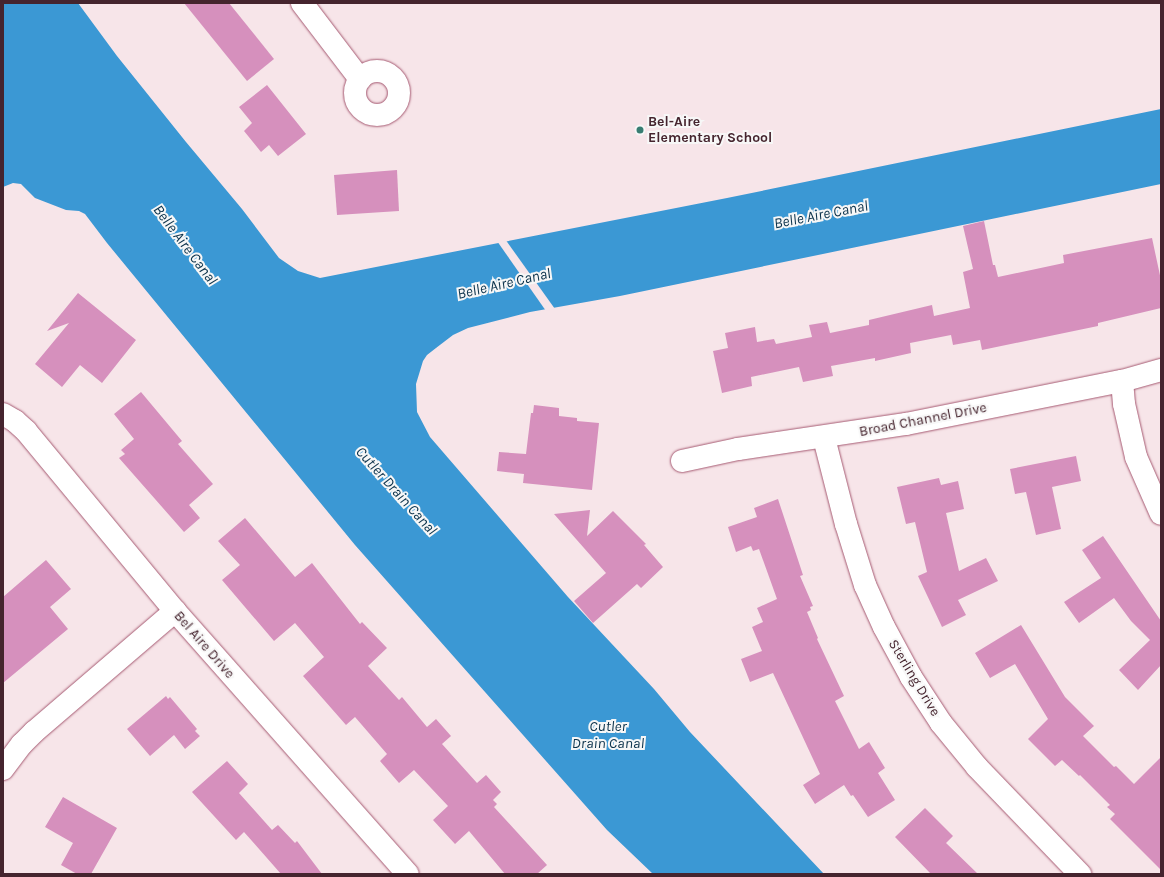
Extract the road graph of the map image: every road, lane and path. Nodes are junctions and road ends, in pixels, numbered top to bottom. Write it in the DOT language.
graph roads {
  1 [pos="302,3"];
  2 [pos="360,79"];
  3 [pos="1161,370"];
  4 [pos="1122,381"];
  5 [pos="3,414"];
  6 [pos="824,438"];
  7 [pos="682,461"];
  8 [pos="1161,514"];
  9 [pos="175,611"];
  10 [pos="3,769"];
  11 [pos="408,874"];
  12 [pos="1080,874"];
  1 -- 2 [label="street"];
  3 -- 4 [label="street, Broad Channel Drive"];
  4 -- 6 [label="street, Broad Channel Drive"];
  4 -- 8 [label="street"];
  5 -- 9 [label="street, Bel Aire Drive"];
  6 -- 7 [label="street, Broad Channel Drive"];
  6 -- 12 [label="street, Sterling Drive"];
  9 -- 10 [label="street"];
  9 -- 11 [label="street, Bel Aire Drive"];
}
